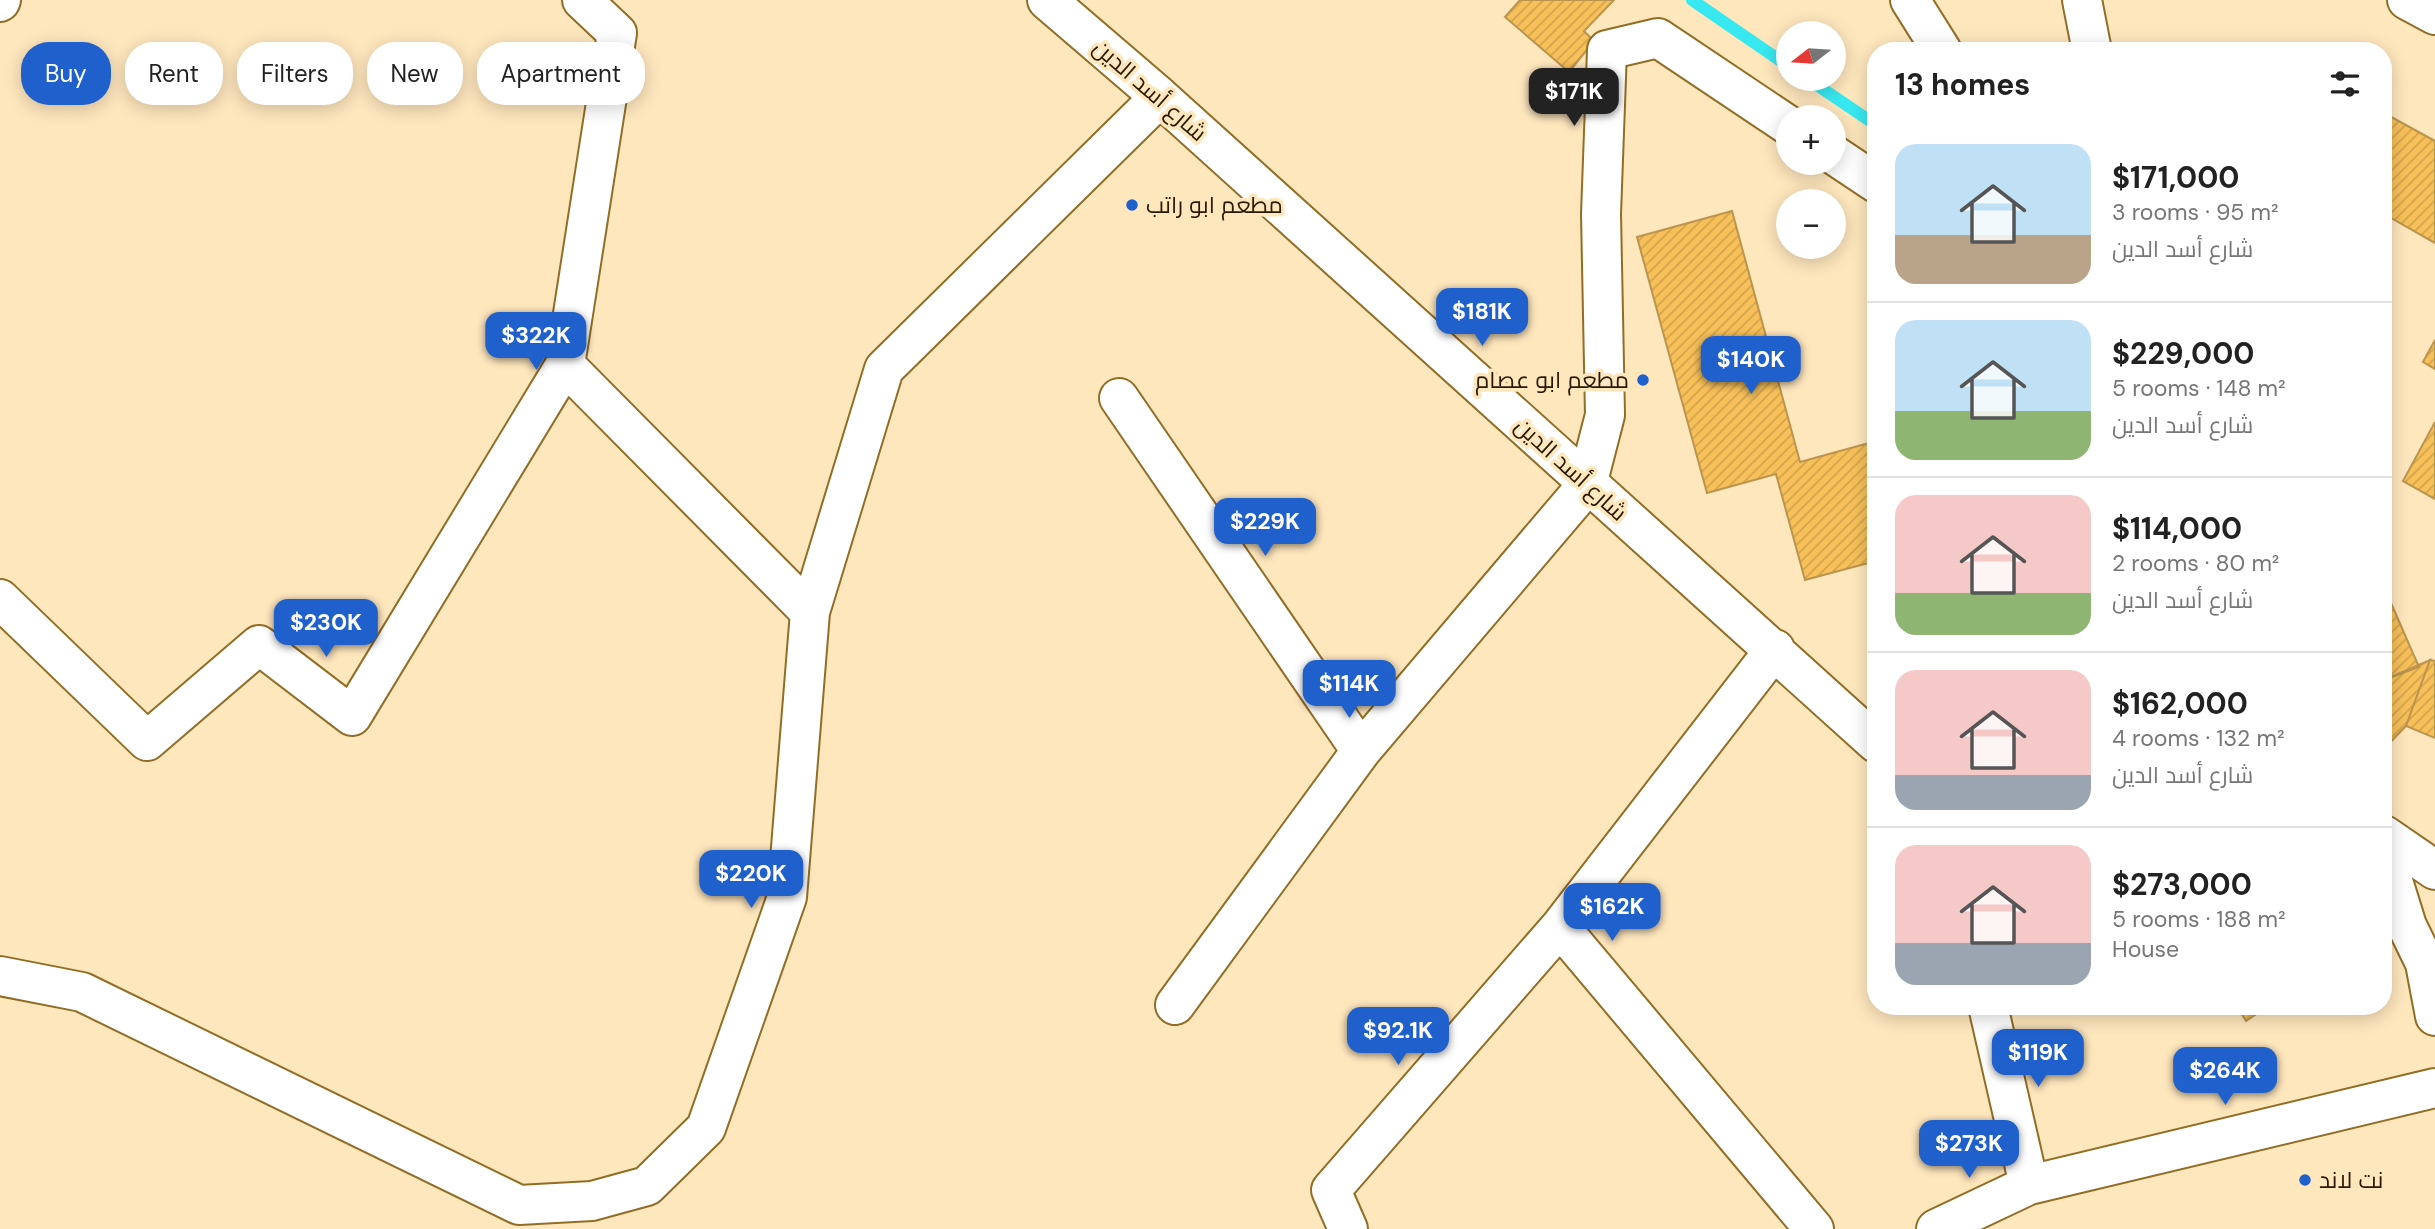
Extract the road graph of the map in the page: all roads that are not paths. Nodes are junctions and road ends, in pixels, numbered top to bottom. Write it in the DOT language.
graph roads {
  1 [pos="582,0"];
  2 [pos="1047,0"];
  3 [pos="1910,0"];
  4 [pos="2082,0"];
  5 [pos="2407,0"];
  6 [pos="2435,15"];
  7 [pos="1936,42"];
  8 [pos="2090,42"];
  9 [pos="1160,97"];
  10 [pos="1776,117"];
  11 [pos="1846,163"];
  12 [pos="1867,177"];
  13 [pos="565,365"];
  14 [pos="1119,398"];
  15 [pos="1587,485"];
  16 [pos="0,598"];
  17 [pos="810,612"];
  18 [pos="1775,649"];
  19 [pos="1867,735"];
  20 [pos="1361,751"];
  21 [pos="2392,840"];
  22 [pos="2435,870"];
  23 [pos="2392,878"];
  24 [pos="1560,927"];
  25 [pos="0,976"];
  26 [pos="1175,1005"];
  27 [pos="1990,1015"];
  28 [pos="2435,1016"];
  29 [pos="2435,1088"];
  30 [pos="2029,1185"];
  31 [pos="602,1215"];
  32 [pos="1348,1229"];
  33 [pos="1814,1229"];
  34 [pos="1936,1229"];
  1 -- 13 [label="street"];
  2 -- 9 [label="street, شارع أسد الدين"];
  3 -- 7 [label="street"];
  4 -- 8 [label="street"];
  5 -- 6 [label="street"];
  9 -- 15 [label="street, شارع أسد الدين"];
  9 -- 17 [label="street"];
  10 -- 15 [label="street"];
  11 -- 12 [label="street"];
  13 -- 16 [label="street"];
  13 -- 17 [label="street"];
  14 -- 20 [label="street"];
  15 -- 18 [label="street, شارع أسد الدين"];
  15 -- 20 [label="street"];
  17 -- 31 [label="street"];
  18 -- 19 [label="street, شارع أسد الدين"];
  18 -- 24 [label="street"];
  20 -- 26 [label="street"];
  21 -- 22 [label="street"];
  23 -- 28 [label="street"];
  24 -- 32 [label="street"];
  24 -- 33 [label="street"];
  25 -- 31 [label="street"];
  27 -- 30 [label="street"];
  29 -- 30 [label="street"];
  30 -- 34 [label="street"];
}
